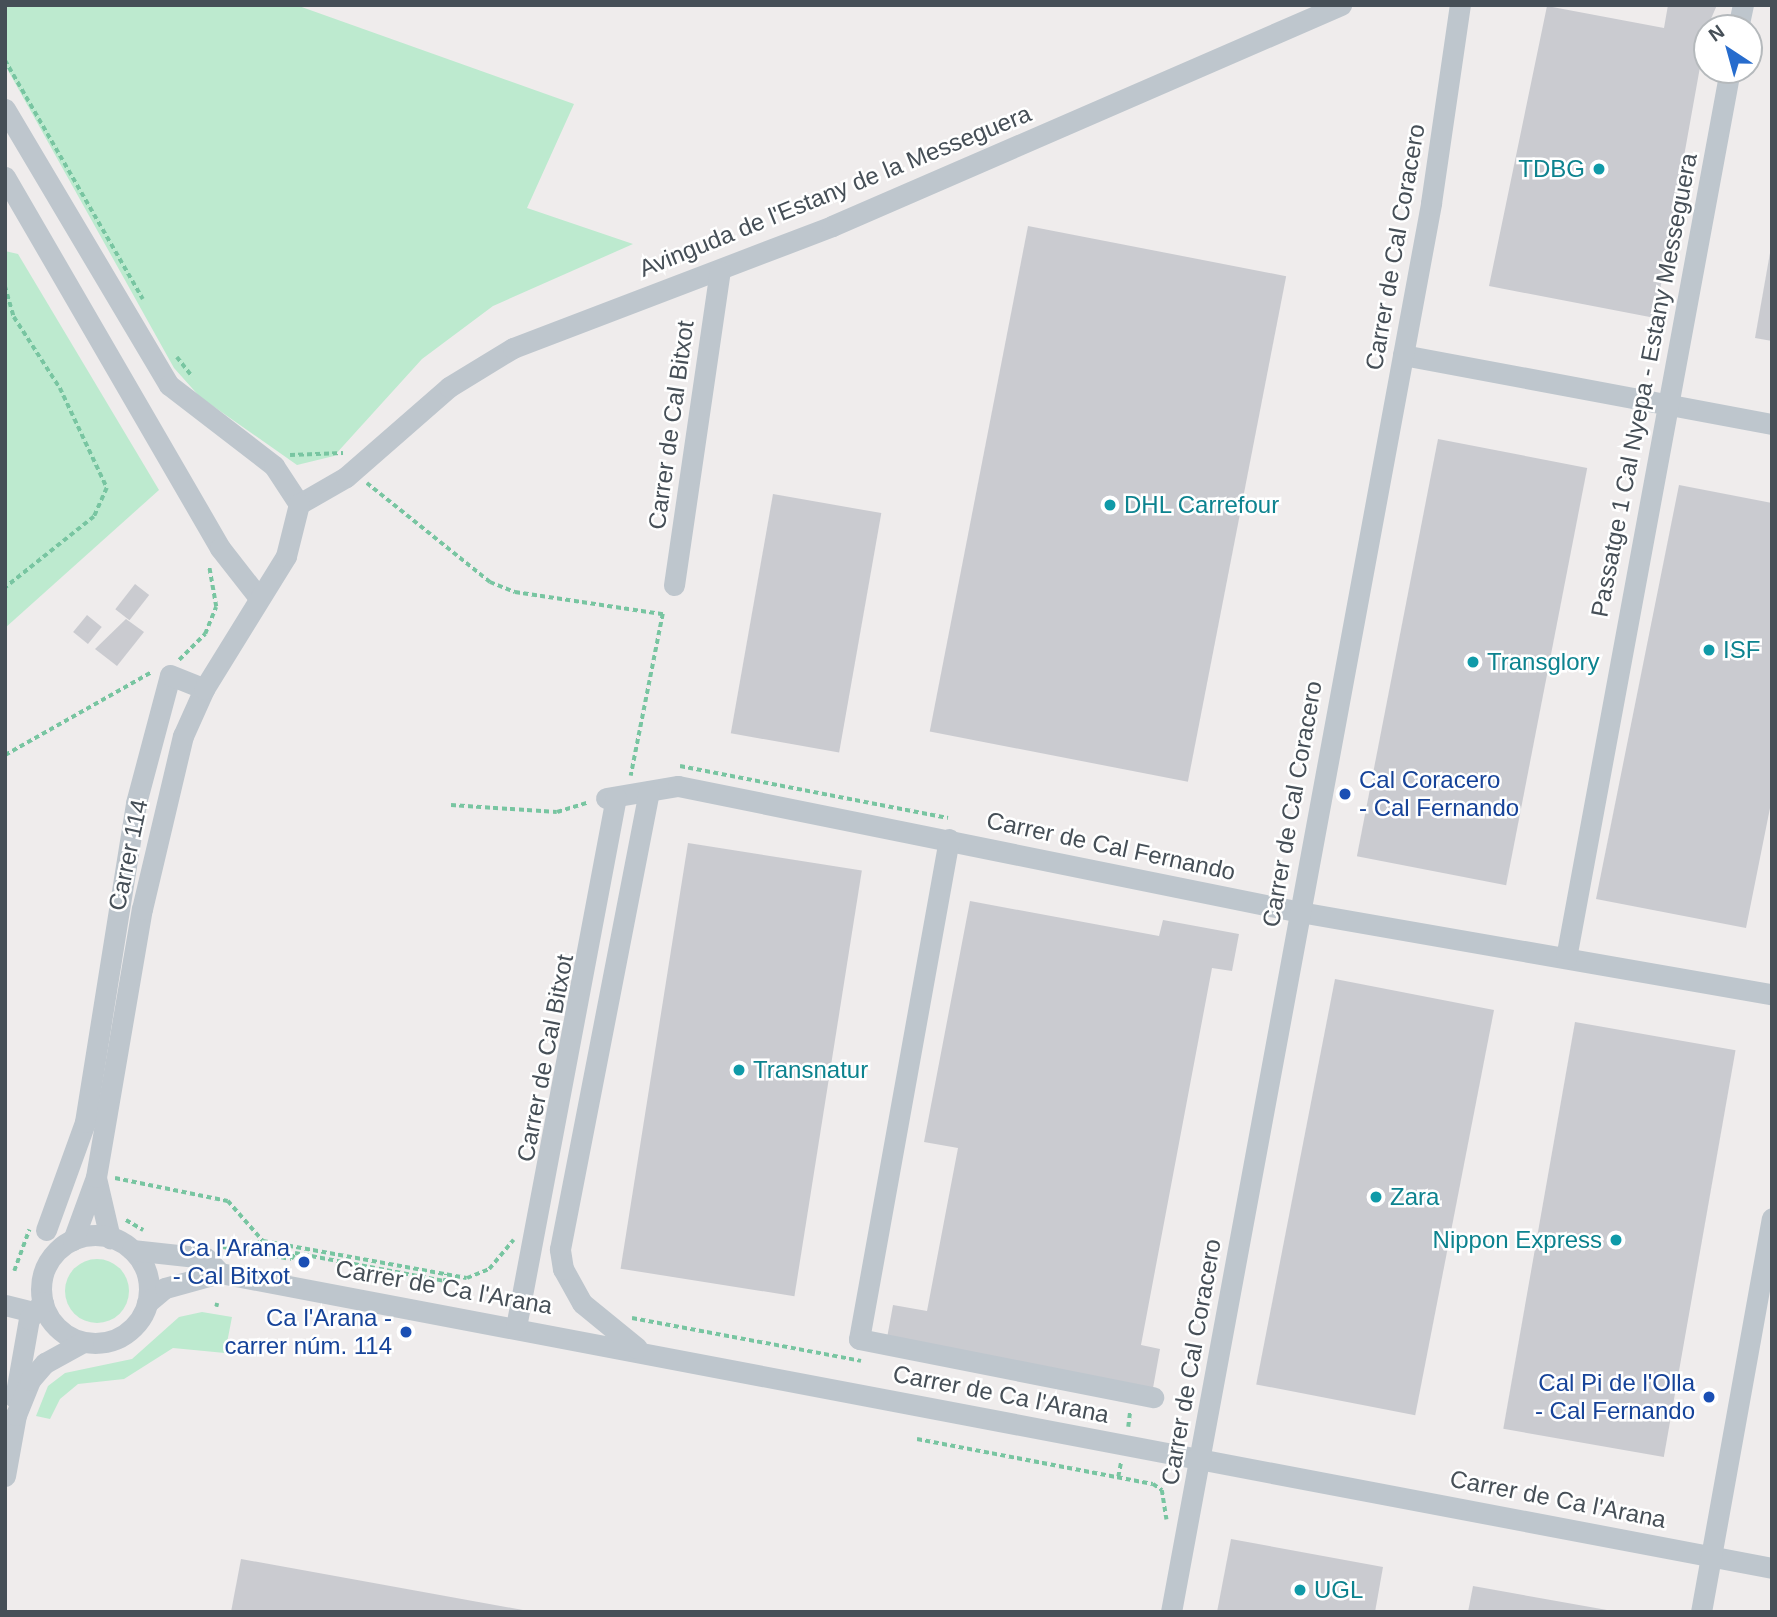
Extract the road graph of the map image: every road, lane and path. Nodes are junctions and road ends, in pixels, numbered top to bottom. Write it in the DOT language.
graph roads {
  1 [pos="1340,5"];
  2 [pos="1460,5"];
  3 [pos="5,60"];
  4 [pos="1727,84"];
  5 [pos="5,109"];
  6 [pos="5,177"];
  7 [pos="14,212"];
  8 [pos="720,271"];
  9 [pos="5,286"];
  10 [pos="148,307"];
  11 [pos="175,355"];
  12 [pos="1403,355"];
  13 [pos="195,381"];
  14 [pos="1666,404"];
  15 [pos="1772,424"];
  16 [pos="287,454"];
  17 [pos="355,469"];
  18 [pos="299,504"];
  19 [pos="203,556"];
  20 [pos="674,585"];
  21 [pos="5,588"];
  22 [pos="259,598"];
  23 [pos="170,675"];
  24 [pos="204,689"];
  25 [pos="5,755"];
  26 [pos="673,777"];
  27 [pos="649,792"];
  28 [pos="616,797"];
  29 [pos="451,804"];
  30 [pos="950,829"];
  31 [pos="1300,912"];
  32 [pos="1566,958"];
  33 [pos="1772,994"];
  34 [pos="96,1177"];
  35 [pos="117,1186"];
  36 [pos="118,1210"];
  37 [pos="1772,1218"];
  38 [pos="46,1230"];
  39 [pos="156,1233"];
  40 [pos="537,1237"];
  41 [pos="110,1238"];
  42 [pos="73,1240"];
  43 [pos="262,1241"];
  44 [pos="216,1245"];
  45 [pos="132,1250"];
  46 [pos="239,1250"];
  47 [pos="14,1271"];
  48 [pos="220,1273"];
  49 [pos="446,1274"];
  50 [pos="445,1281"];
  51 [pos="443,1292"];
  52 [pos="148,1303"];
  53 [pos="5,1305"];
  54 [pos="38,1307"];
  55 [pos="621,1314"];
  56 [pos="525,1328"];
  57 [pos="83,1342"];
  58 [pos="639,1350"];
  59 [pos="874,1363"];
  60 [pos="1153,1397"];
  61 [pos="1117,1408"];
  62 [pos="16,1415"];
  63 [pos="917,1439"];
  64 [pos="1125,1444"];
  65 [pos="1200,1458"];
  66 [pos="5,1476"];
  67 [pos="1118,1477"];
  68 [pos="1162,1490"];
  69 [pos="1710,1556"];
  70 [pos="1772,1568"];
  71 [pos="1171,1612"];
  72 [pos="1701,1612"];
  1 -- 8 [label="street, Avinguda de l'Estany de la Messeguera"];
  2 -- 12 [label="street, Carrer de Cal Coracero"];
  3 -- 10 [label="path"];
  4 -- 14 [label="street, Passatge 1 Cal Nyepa - Estany Messeguera"];
  5 -- 18 [label="street"];
  6 -- 7 [label="street"];
  7 -- 22 [label="street"];
  8 -- 17 [label="street, Avinguda de l'Estany de la Messeguera"];
  8 -- 20 [label="street, Carrer de Cal Bitxot"];
  9 -- 21 [label="path"];
  11 -- 13 [label="path"];
  12 -- 14 [label="street"];
  12 -- 31 [label="street, Carrer de Cal Coracero"];
  14 -- 15 [label="street"];
  14 -- 32 [label="street, Passatge 1 Cal Nyepa - Estany Messeguera"];
  16 -- 17 [label="path"];
  17 -- 18 [label="street, Avinguda de l'Estany de la Messeguera"];
  17 -- 28 [label="path"];
  18 -- 22 [label="street, Carrer 114"];
  19 -- 23 [label="path"];
  22 -- 24 [label="street, Carrer 114"];
  23 -- 24 [label="street"];
  23 -- 25 [label="path"];
  23 -- 38 [label="street"];
  24 -- 34 [label="street, Carrer 114"];
  26 -- 30 [label="path"];
  27 -- 28 [label="street, Carrer de Cal Fernando"];
  27 -- 30 [label="street, Carrer de Cal Fernando"];
  27 -- 58 [label="street"];
  28 -- 29 [label="path"];
  28 -- 40 [label="street, Carrer de Cal Bitxot"];
  30 -- 31 [label="street, Carrer de Cal Fernando"];
  30 -- 60 [label="street"];
  31 -- 32 [label="street, Carrer de Cal Fernando"];
  31 -- 65 [label="street, Carrer de Cal Coracero"];
  32 -- 33 [label="street, Carrer de Cal Fernando"];
  34 -- 41 [label="street"];
  34 -- 42 [label="street, Carrer 114"];
  35 -- 43 [label="path"];
  36 -- 39 [label="path"];
  37 -- 69 [label="street"];
  38 -- 47 [label="path"];
  40 -- 49 [label="path"];
  40 -- 56 [label="street, Carrer de Cal Bitxot"];
  41 -- 42 [label="street"];
  41 -- 45 [label="street"];
  42 -- 54 [label="street"];
  43 -- 46 [label="path"];
  43 -- 49 [label="path"];
  44 -- 46 [label="path"];
  45 -- 48 [label="street, Carrer de Ca l'Arana"];
  45 -- 52 [label="street"];
  46 -- 50 [label="path"];
  48 -- 52 [label="street, Carrer de Ca l'Arana"];
  48 -- 56 [label="street, Carrer de Ca l'Arana"];
  49 -- 50 [label="path"];
  50 -- 51 [label="path"];
  52 -- 57 [label="street"];
  53 -- 54 [label="street"];
  54 -- 57 [label="street"];
  54 -- 62 [label="street"];
  55 -- 59 [label="path"];
  56 -- 58 [label="street, Carrer de Ca l'Arana"];
  57 -- 62 [label="street"];
  58 -- 64 [label="street, Carrer de Ca l'Arana"];
  61 -- 64 [label="path"];
  62 -- 66 [label="street"];
  63 -- 67 [label="path"];
  64 -- 65 [label="street, Carrer de Ca l'Arana"];
  64 -- 67 [label="path"];
  65 -- 69 [label="street, Carrer de Ca l'Arana"];
  65 -- 71 [label="street, Carrer de Cal Coracero"];
  67 -- 68 [label="path"];
  69 -- 70 [label="street, Carrer de Ca l'Arana"];
  69 -- 72 [label="street"];
}
